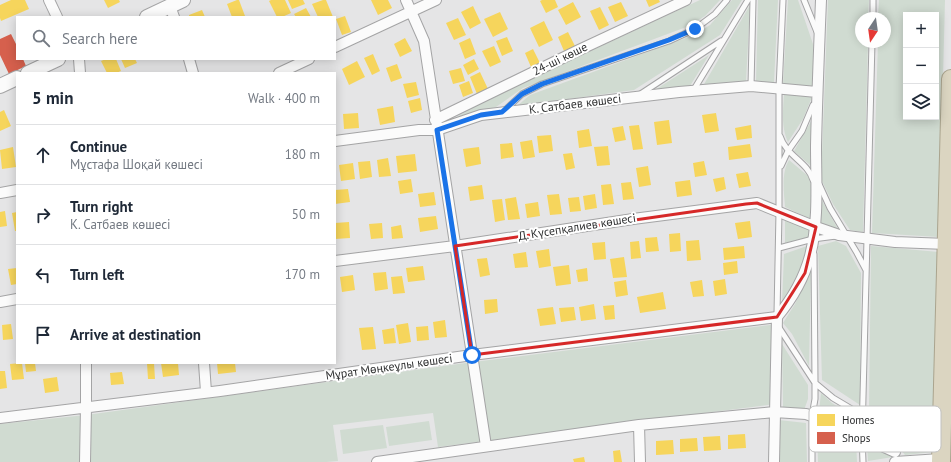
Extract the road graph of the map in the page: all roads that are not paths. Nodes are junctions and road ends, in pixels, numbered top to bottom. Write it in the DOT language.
graph roads {
  1 [pos="49,0"];
  2 [pos="406,0"];
  3 [pos="436,0"];
  4 [pos="686,0"];
  5 [pos="727,0"];
  6 [pos="748,0"];
  7 [pos="754,0"];
  8 [pos="783,0"];
  9 [pos="804,0"];
  10 [pos="821,0"];
  11 [pos="873,0"];
  12 [pos="176,8"];
  13 [pos="412,11"];
  14 [pos="873,12"];
  15 [pos="57,16"];
  16 [pos="150,16"];
  17 [pos="819,37"];
  18 [pos="724,39"];
  19 [pos="336,47"];
  20 [pos="872,48"];
  21 [pos="56,60"];
  22 [pos="79,60"];
  23 [pos="189,60"];
  24 [pos="307,60"];
  25 [pos="30,72"];
  26 [pos="80,72"];
  27 [pos="193,72"];
  28 [pos="281,72"];
  29 [pos="16,78"];
  30 [pos="951,79"];
  31 [pos="0,86"];
  32 [pos="751,86"];
  33 [pos="779,89"];
  34 [pos="693,91"];
  35 [pos="817,92"];
  36 [pos="636,97"];
  37 [pos="502,112"];
  38 [pos="436,125"];
  39 [pos="779,132"];
  40 [pos="336,141"];
  41 [pos="788,151"];
  42 [pos="779,172"];
  43 [pos="816,172"];
  44 [pos="816,189"];
  45 [pos="16,190"];
  46 [pos="0,193"];
  47 [pos="779,212"];
  48 [pos="816,227"];
  49 [pos="843,236"];
  50 [pos="813,239"];
  51 [pos="867,239"];
  52 [pos="946,244"];
  53 [pos="455,246"];
  54 [pos="778,248"];
  55 [pos="336,261"];
  56 [pos="866,271"];
  57 [pos="16,299"];
  58 [pos="0,302"];
  59 [pos="777,321"];
  60 [pos="948,354"];
  61 [pos="472,355"];
  62 [pos="86,364"];
  63 [pos="204,364"];
  64 [pos="815,383"];
  65 [pos="206,392"];
  66 [pos="814,406"];
  67 [pos="846,406"];
  68 [pos="863,406"];
  69 [pos="86,407"];
  70 [pos="774,412"];
  71 [pos="809,415"];
  72 [pos="0,418"];
  73 [pos="639,426"];
  74 [pos="486,446"];
  75 [pos="863,452"];
  76 [pos="888,452"];
  77 [pos="898,458"];
  78 [pos="941,460"];
  79 [pos="85,462"];
  80 [pos="377,462"];
  81 [pos="640,462"];
  82 [pos="774,462"];
  83 [pos="863,462"];
  1 -- 15 [label="street"];
  2 -- 13 [label="street"];
  3 -- 13 [label="street"];
  4 -- 38 [label="street, 24-ші көше"];
  5 -- 37 [label="lane"];
  6 -- 18 [label="lane"];
  7 -- 32 [label="lane"];
  8 -- 33 [label="lane"];
  9 -- 17 [label="lane"];
  10 -- 17 [label="street"];
  11 -- 14 [label="lane"];
  12 -- 16 [label="street"];
  13 -- 19 [label="street"];
  13 -- 38 [label="street"];
  17 -- 35 [label="street"];
  18 -- 34 [label="lane"];
  18 -- 36 [label="lane"];
  20 -- 51 [label="lane"];
  21 -- 25 [label="street"];
  22 -- 26 [label="street"];
  23 -- 27 [label="street"];
  24 -- 28 [label="street"];
  29 -- 31 [label="street"];
  30 -- 52 [label="highway"];
  32 -- 33 [label="street, К. Сатбаев көшесі"];
  32 -- 34 [label="street, К. Сатбаев көшесі"];
  33 -- 35 [label="street, К. Сатбаев көшесі"];
  33 -- 39 [label="lane"];
  34 -- 36 [label="street, К. Сатбаев көшесі"];
  35 -- 41 [label="lane"];
  35 -- 43 [label="street"];
  36 -- 37 [label="street, К. Сатбаев көшесі"];
  37 -- 38 [label="street, К. Сатбаев көшесі"];
  38 -- 40 [label="street, К. Сатбаев көшесі"];
  38 -- 53 [label="street"];
  39 -- 41 [label="lane"];
  39 -- 42 [label="lane"];
  41 -- 42 [label="lane"];
  41 -- 44 [label="lane"];
  42 -- 47 [label="lane"];
  43 -- 44 [label="street"];
  43 -- 49 [label="lane"];
  44 -- 48 [label="street"];
  45 -- 46 [label="street"];
  47 -- 48 [label="street, Д. Күсепқалиев көшесі"];
  47 -- 53 [label="street, Д. Күсепқалиев көшесі"];
  47 -- 54 [label="lane"];
  48 -- 49 [label="street, Д. Күсепқалиев көшесі"];
  48 -- 50 [label="street"];
  49 -- 50 [label="lane"];
  49 -- 51 [label="street, Д. Күсепқалиев көшесі"];
  49 -- 56 [label="lane"];
  50 -- 54 [label="lane"];
  50 -- 59 [label="street"];
  50 -- 64 [label="lane"];
  51 -- 52 [label="street, Д. Күсепқалиев көшесі"];
  51 -- 56 [label="lane"];
  52 -- 60 [label="highway"];
  53 -- 55 [label="street, Д. Күсепқалиев көшесі"];
  53 -- 61 [label="street"];
  54 -- 59 [label="lane"];
  56 -- 68 [label="lane"];
  57 -- 58 [label="street"];
  59 -- 61 [label="street, Мұрат Мөңкеұлы көшесі"];
  59 -- 64 [label="lane"];
  59 -- 70 [label="street"];
  60 -- 78 [label="highway"];
  61 -- 65 [label="street, Мұрат Мөңкеұлы көшесі"];
  61 -- 74 [label="street"];
  62 -- 69 [label="street"];
  63 -- 65 [label="street"];
  64 -- 66 [label="lane"];
  64 -- 67 [label="lane"];
  65 -- 69 [label="street, Мұрат Мөңкеұлы көшесі"];
  69 -- 72 [label="street, Мұрат Мөңкеұлы көшесі"];
  69 -- 79 [label="street"];
  70 -- 71 [label="street"];
  70 -- 73 [label="street"];
  70 -- 82 [label="street"];
  73 -- 74 [label="street"];
  73 -- 81 [label="street"];
  74 -- 80 [label="street"];
  75 -- 83 [label="lane"];
  76 -- 77 [label="street"];
  77 -- 78 [label="street"];
}
